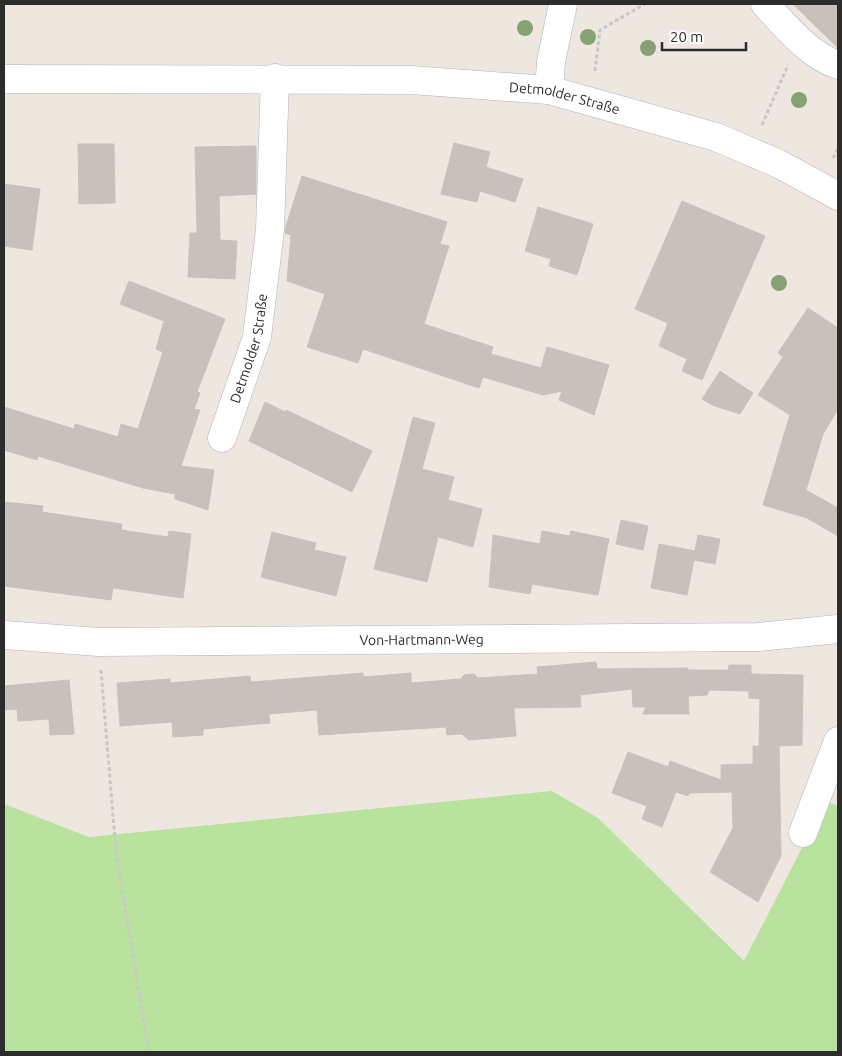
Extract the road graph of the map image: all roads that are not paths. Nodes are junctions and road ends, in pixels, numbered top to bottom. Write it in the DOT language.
graph roads {
  1 [pos="563,4"];
  2 [pos="765,4"];
  3 [pos="838,66"];
  4 [pos="275,78"];
  5 [pos="4,79"];
  6 [pos="549,90"];
  7 [pos="838,196"];
  8 [pos="222,438"];
  9 [pos="838,629"];
  10 [pos="4,635"];
  11 [pos="838,741"];
  12 [pos="803,833"];
  1 -- 6 [label="street"];
  2 -- 3 [label="street"];
  4 -- 5 [label="street, Detmolder Straße"];
  4 -- 6 [label="street, Detmolder Straße"];
  4 -- 8 [label="street, Detmolder Straße"];
  6 -- 7 [label="street, Detmolder Straße"];
  9 -- 10 [label="street, Von-Hartmann-Weg"];
  11 -- 12 [label="street"];
}
